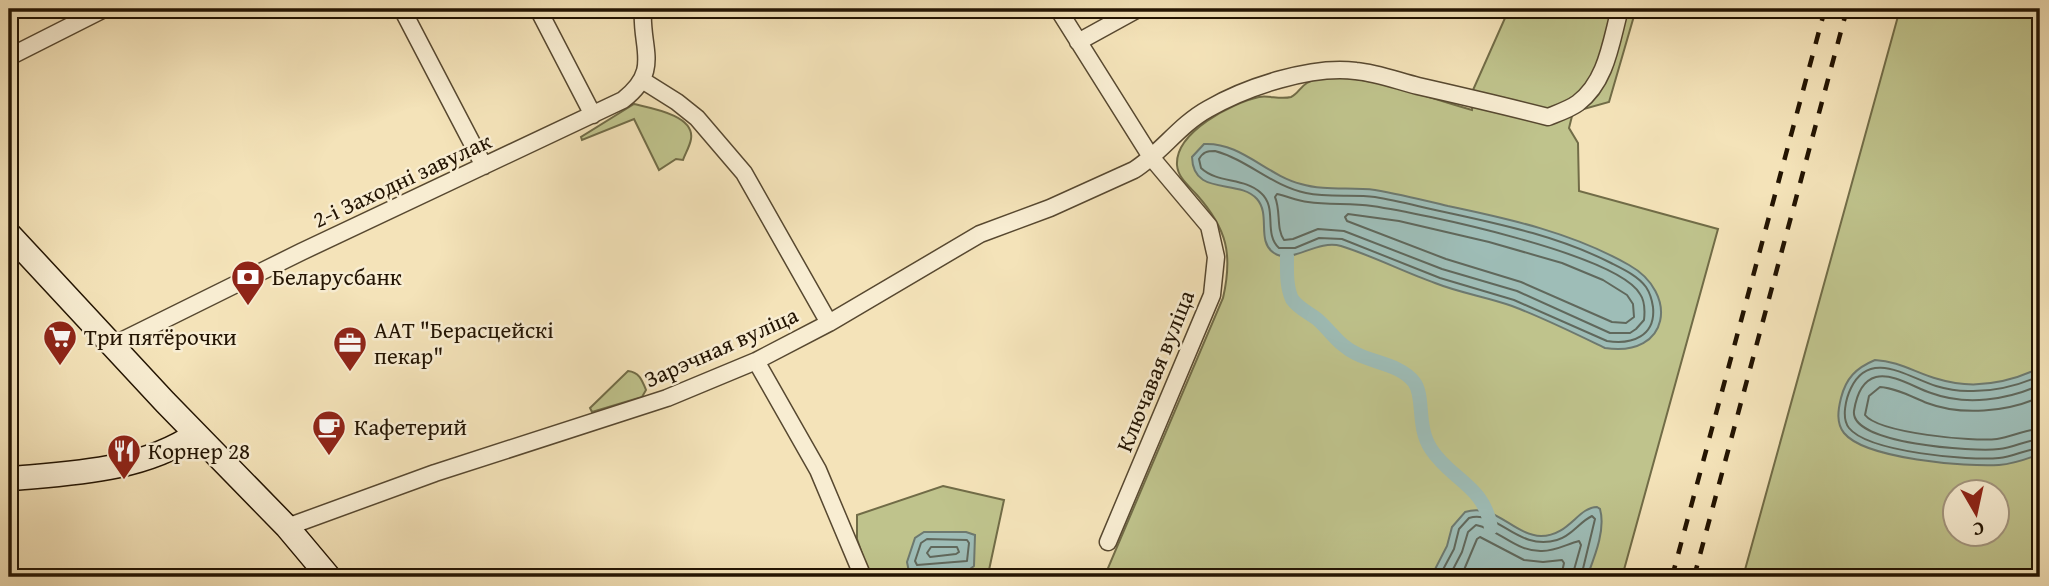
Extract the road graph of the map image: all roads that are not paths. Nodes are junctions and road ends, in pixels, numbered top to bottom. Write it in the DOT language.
graph roads {
  1 [pos="104,9"];
  2 [pos="402,9"];
  3 [pos="538,9"];
  4 [pos="643,9"];
  5 [pos="1058,9"];
  6 [pos="1138,9"];
  7 [pos="1620,9"];
  8 [pos="1078,42"];
  9 [pos="9,57"];
  10 [pos="642,80"];
  11 [pos="593,115"];
  12 [pos="1151,157"];
  13 [pos="484,166"];
  14 [pos="9,234"];
  15 [pos="829,323"];
  16 [pos="111,346"];
  17 [pos="756,361"];
  18 [pos="196,434"];
  19 [pos="9,479"];
  20 [pos="287,527"];
  21 [pos="1108,542"];
  22 [pos="328,577"];
  23 [pos="863,577"];
  1 -- 9 [label="street"];
  2 -- 13 [label="street"];
  3 -- 11 [label="street"];
  4 -- 10 [label="street"];
  5 -- 8 [label="street, Ключавая вуліца"];
  6 -- 8 [label="street"];
  7 -- 12 [label="street, Зарэчная вуліца"];
  8 -- 12 [label="street, Ключавая вуліца"];
  10 -- 11 [label="street, 2-і Заходні завулак"];
  10 -- 15 [label="street"];
  11 -- 13 [label="street, 2-і Заходні завулак"];
  12 -- 15 [label="street, Зарэчная вуліца"];
  12 -- 21 [label="street, Ключавая вуліца"];
  13 -- 16 [label="street, 2-і Заходні завулак"];
  14 -- 16 [label="main road"];
  15 -- 17 [label="street, Зарэчная вуліца"];
  16 -- 18 [label="main road"];
  17 -- 20 [label="street, Зарэчная вуліца"];
  17 -- 23 [label="street"];
  18 -- 19 [label="main road"];
  18 -- 20 [label="main road"];
  20 -- 22 [label="main road"];
}
